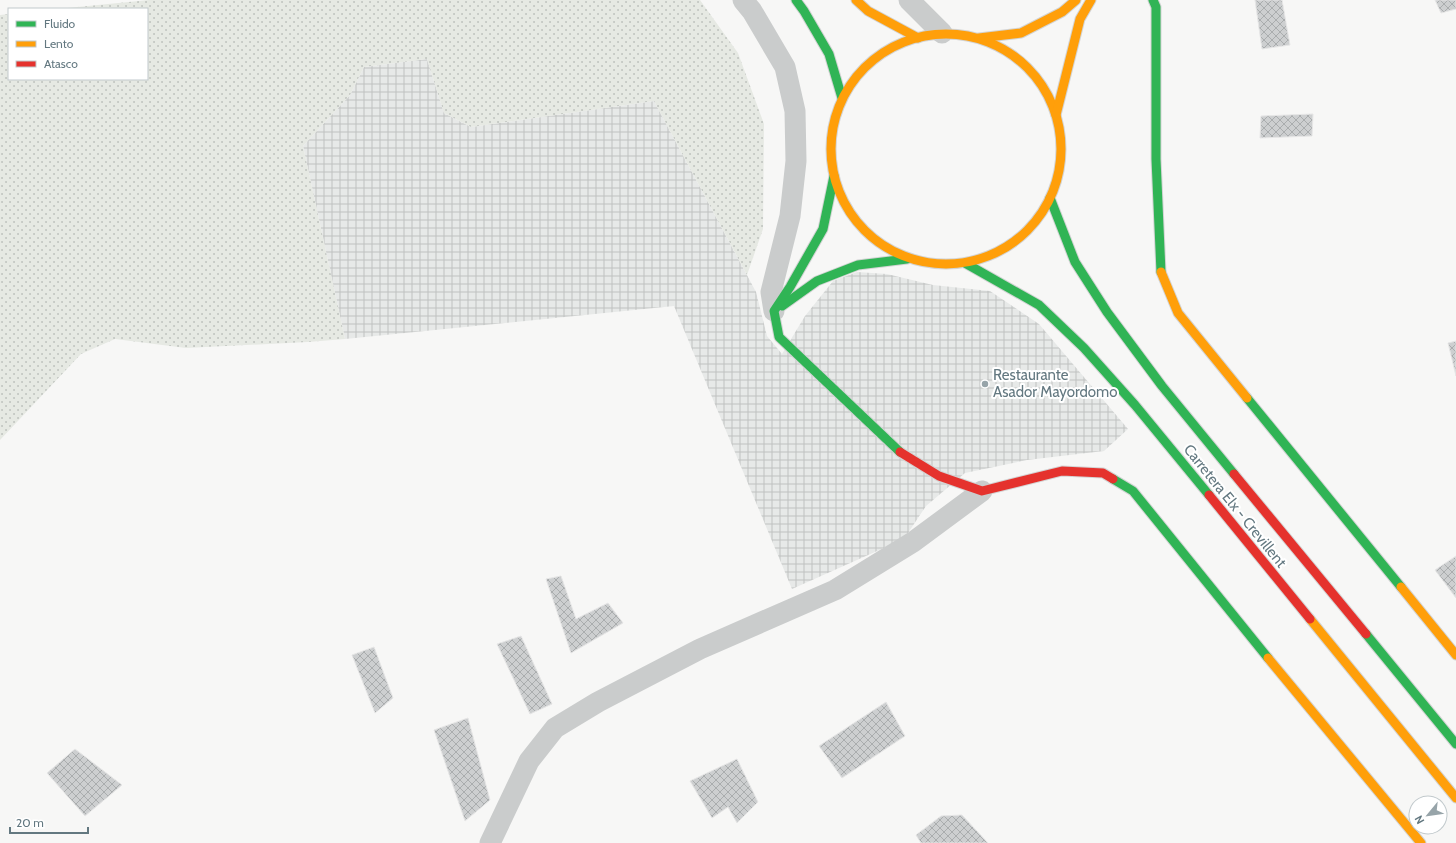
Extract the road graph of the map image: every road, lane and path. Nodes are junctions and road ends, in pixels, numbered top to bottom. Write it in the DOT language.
graph roads {
  1 [pos="743,0"];
  2 [pos="796,0"];
  3 [pos="856,0"];
  4 [pos="909,0"];
  5 [pos="1076,0"];
  6 [pos="1091,0"];
  7 [pos="1153,0"];
  8 [pos="942,33"];
  9 [pos="918,38"];
  10 [pos="979,38"];
  11 [pos="842,98"];
  12 [pos="1056,115"];
  13 [pos="834,176"];
  14 [pos="1050,198"];
  15 [pos="907,258"];
  16 [pos="965,262"];
  17 [pos="774,311"];
  18 [pos="982,491"];
  19 [pos="1456,655"];
  20 [pos="1456,744"];
  21 [pos="1456,798"];
  22 [pos="490,843"];
  23 [pos="1421,843"];
  1 -- 17 [label="street"];
  2 -- 11 [label="main road"];
  3 -- 9 [label="main road"];
  4 -- 8 [label="street"];
  5 -- 10 [label="main road"];
  6 -- 12 [label="main road"];
  7 -- 19 [label="main road"];
  8 -- 9 [label="main road"];
  8 -- 10 [label="main road"];
  9 -- 11 [label="main road"];
  10 -- 12 [label="main road"];
  11 -- 13 [label="main road"];
  12 -- 14 [label="main road"];
  13 -- 15 [label="main road"];
  13 -- 17 [label="main road"];
  14 -- 16 [label="main road"];
  14 -- 20 [label="main road, Carretera Elx - Crevillent"];
  15 -- 16 [label="main road"];
  15 -- 17 [label="main road"];
  16 -- 21 [label="main road, Carretera Elx - Crevillent"];
  17 -- 18 [label="main road"];
  18 -- 22 [label="street"];
  18 -- 23 [label="main road"];
}
